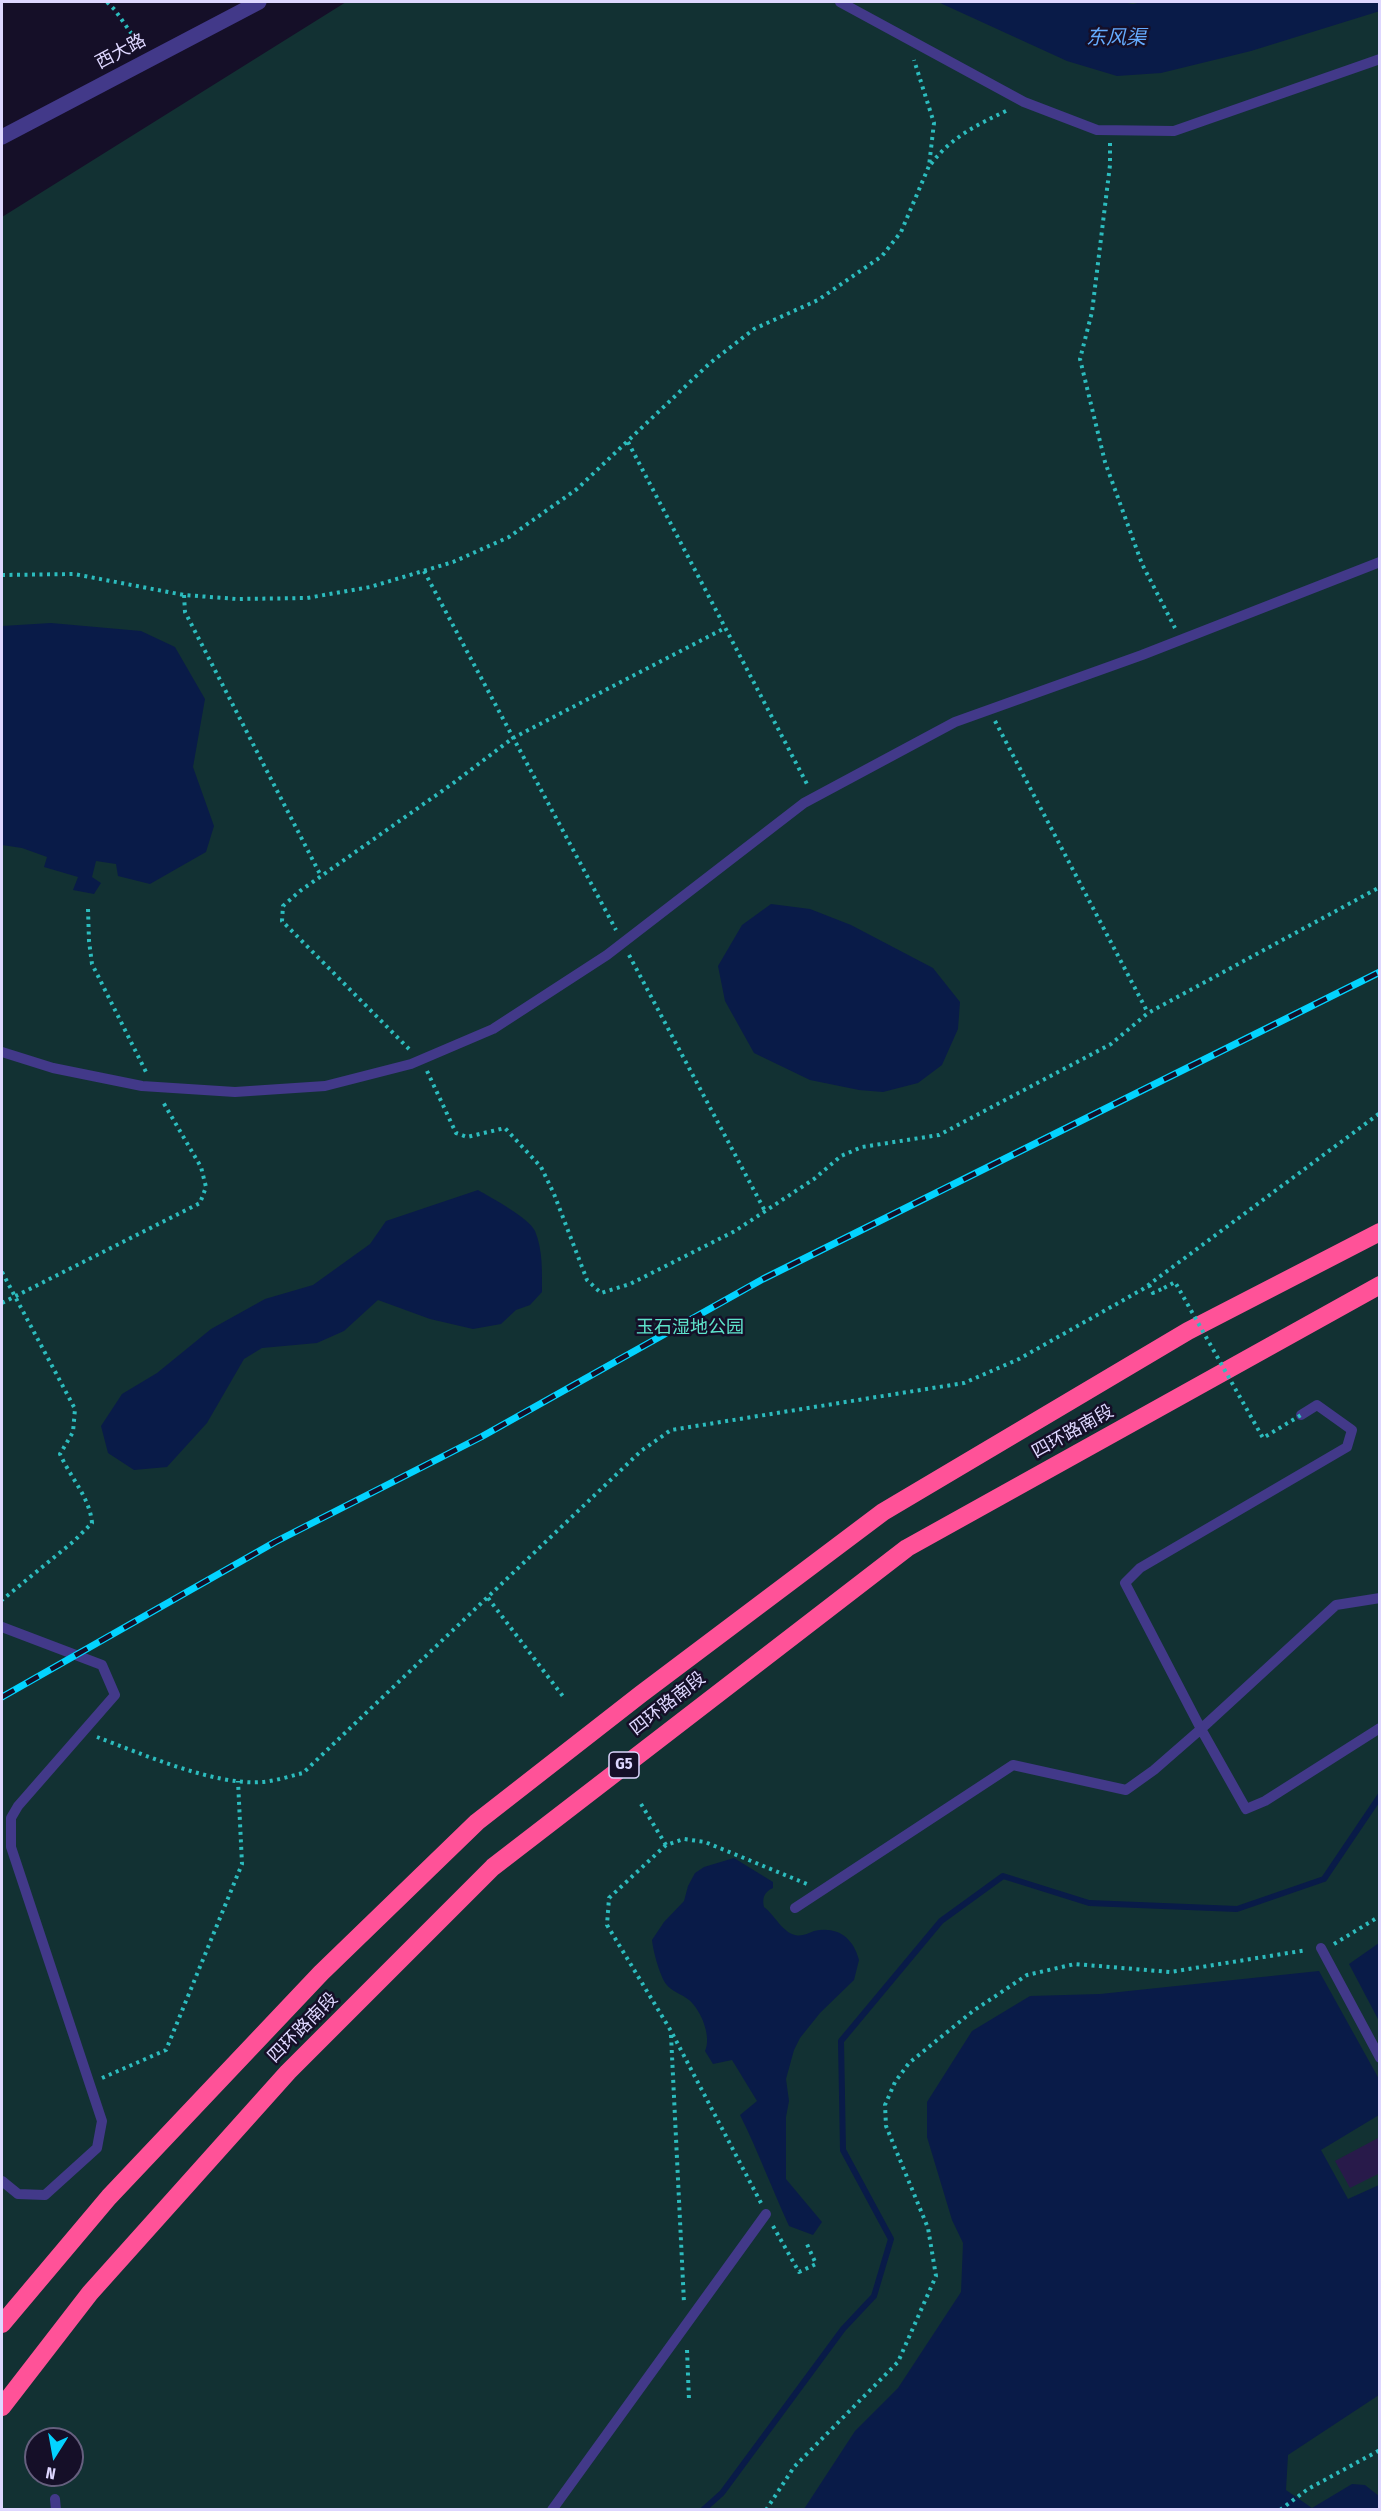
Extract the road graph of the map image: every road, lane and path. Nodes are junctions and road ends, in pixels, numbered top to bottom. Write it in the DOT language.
graph roads {
  1 [pos="107,2"];
  2 [pos="259,2"];
  3 [pos="840,2"];
  4 [pos="900,36"];
  5 [pos="149,59"];
  6 [pos="1380,59"];
  7 [pos="1024,102"];
  8 [pos="1111,130"];
  9 [pos="2,137"];
  10 [pos="929,166"];
  11 [pos="628,442"];
  12 [pos="1380,562"];
  13 [pos="424,571"];
  14 [pos="2,575"];
  15 [pos="184,595"];
  16 [pos="725,628"];
  17 [pos="1181,640"];
  18 [pos="990,710"];
  19 [pos="513,738"];
  20 [pos="814,798"];
  21 [pos="321,876"];
  22 [pos="1380,887"];
  23 [pos="88,909"];
  24 [pos="623,943"];
  25 [pos="1148,1013"];
  26 [pos="2,1052"];
  27 [pos="421,1060"];
  28 [pos="153,1087"];
  29 [pos="1380,1113"];
  30 [pos="765,1211"];
  31 [pos="1380,1232"];
  32 [pos="2,1272"];
  33 [pos="1149,1285"];
  34 [pos="1380,1285"];
  35 [pos="14,1296"];
  36 [pos="2,1303"];
  37 [pos="1301,1415"];
  38 [pos="488,1598"];
  39 [pos="1380,1598"];
  40 [pos="2,1600"];
  41 [pos="2,1628"];
  42 [pos="565,1699"];
  43 [pos="1380,1728"];
  44 [pos="1201,1729"];
  45 [pos="85,1732"];
  46 [pos="238,1781"];
  47 [pos="641,1804"];
  48 [pos="666,1845"];
  49 [pos="821,1890"];
  50 [pos="795,1908"];
  51 [pos="1380,1916"];
  52 [pos="1321,1948"];
  53 [pos="671,2031"];
  54 [pos="1380,2058"];
  55 [pos="91,2082"];
  56 [pos="2,2181"];
  57 [pos="766,2214"];
  58 [pos="806,2242"];
  59 [pos="2,2324"];
  60 [pos="685,2326"];
  61 [pos="689,2400"];
  62 [pos="2,2407"];
  63 [pos="1380,2450"];
  64 [pos="552,2510"];
  65 [pos="766,2510"];
  66 [pos="1280,2510"];
  1 -- 5 [label="path"];
  2 -- 5 [label="street, 西大路"];
  3 -- 4 [label="lane"];
  4 -- 7 [label="lane"];
  4 -- 10 [label="path"];
  5 -- 9 [label="street, 西大路"];
  6 -- 8 [label="lane"];
  7 -- 8 [label="lane"];
  7 -- 10 [label="path"];
  8 -- 17 [label="path"];
  10 -- 11 [label="path"];
  11 -- 13 [label="path"];
  11 -- 16 [label="path"];
  12 -- 17 [label="lane"];
  13 -- 15 [label="path"];
  13 -- 19 [label="path"];
  14 -- 15 [label="path"];
  15 -- 21 [label="path"];
  16 -- 19 [label="path"];
  16 -- 20 [label="path"];
  17 -- 18 [label="lane"];
  18 -- 20 [label="lane"];
  18 -- 25 [label="path"];
  19 -- 21 [label="path"];
  19 -- 24 [label="path"];
  20 -- 24 [label="lane"];
  21 -- 27 [label="path"];
  22 -- 25 [label="path"];
  23 -- 28 [label="path"];
  24 -- 27 [label="lane"];
  24 -- 30 [label="path"];
  25 -- 30 [label="path"];
  26 -- 28 [label="lane"];
  27 -- 28 [label="lane"];
  27 -- 30 [label="path"];
  28 -- 35 [label="path"];
  29 -- 33 [label="path"];
  31 -- 59 [label="highway, 四环路南段 / G5"];
  32 -- 35 [label="path"];
  33 -- 37 [label="path, bridge"];
  33 -- 38 [label="path"];
  34 -- 62 [label="highway, 四环路南段 / G5"];
  35 -- 36 [label="path"];
  35 -- 40 [label="path"];
  37 -- 44 [label="lane"];
  38 -- 42 [label="path"];
  38 -- 46 [label="path"];
  39 -- 44 [label="lane"];
  41 -- 45 [label="lane"];
  43 -- 44 [label="lane"];
  44 -- 49 [label="lane"];
  45 -- 46 [label="path"];
  45 -- 55 [label="lane"];
  46 -- 55 [label="path"];
  47 -- 48 [label="path"];
  48 -- 49 [label="path"];
  48 -- 53 [label="path"];
  49 -- 50 [label="lane"];
  51 -- 52 [label="path"];
  52 -- 54 [label="lane"];
  52 -- 65 [label="path"];
  53 -- 57 [label="path"];
  53 -- 60 [label="path"];
  55 -- 56 [label="lane"];
  57 -- 58 [label="path"];
  57 -- 60 [label="lane"];
  60 -- 61 [label="path"];
  60 -- 64 [label="lane"];
  63 -- 66 [label="path"];
}
